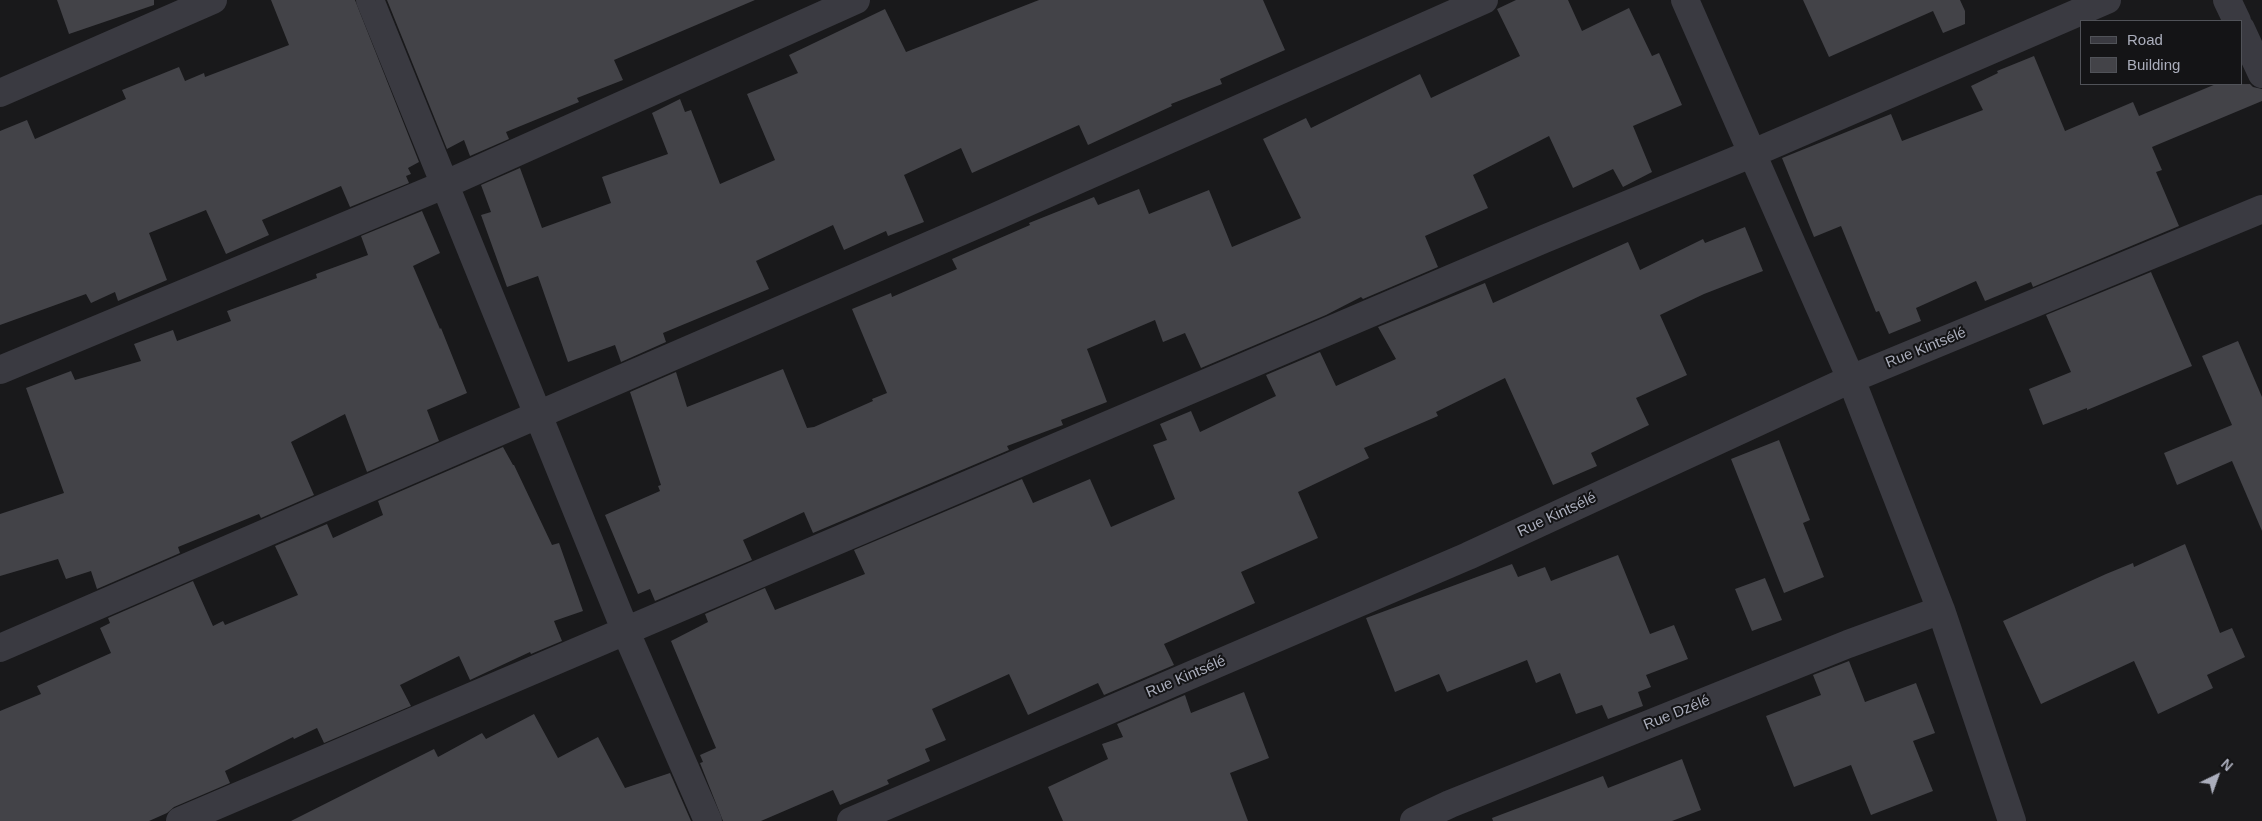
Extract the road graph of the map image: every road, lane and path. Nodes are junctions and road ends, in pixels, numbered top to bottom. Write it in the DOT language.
graph roads {
  1 [pos="213,0"];
  2 [pos="370,0"];
  3 [pos="856,0"];
  4 [pos="1484,0"];
  5 [pos="1685,0"];
  6 [pos="2107,0"];
  7 [pos="2227,0"];
  8 [pos="2237,20"];
  9 [pos="2242,31"];
  10 [pos="2262,74"];
  11 [pos="0,94"];
  12 [pos="1751,154"];
  13 [pos="446,184"];
  14 [pos="2262,209"];
  15 [pos="0,370"];
  16 [pos="1851,379"];
  17 [pos="538,415"];
  18 [pos="1941,610"];
  19 [pos="626,632"];
  20 [pos="0,648"];
  21 [pos="180,821"];
  22 [pos="708,821"];
  23 [pos="851,821"];
  24 [pos="1414,821"];
  25 [pos="2012,821"];
  1 -- 11 [label="street"];
  2 -- 13 [label="street"];
  3 -- 13 [label="street"];
  4 -- 17 [label="street"];
  5 -- 12 [label="street"];
  6 -- 12 [label="street"];
  7 -- 8 [label="street"];
  9 -- 10 [label="street"];
  12 -- 16 [label="street"];
  12 -- 19 [label="street"];
  13 -- 15 [label="street"];
  13 -- 17 [label="street"];
  14 -- 16 [label="street, Rue Kintsélé"];
  16 -- 18 [label="street"];
  16 -- 23 [label="street, Rue Kintsélé"];
  17 -- 19 [label="street"];
  17 -- 20 [label="street"];
  18 -- 24 [label="street, Rue Dzélé"];
  18 -- 25 [label="street"];
  19 -- 21 [label="street"];
  19 -- 22 [label="street"];
}
